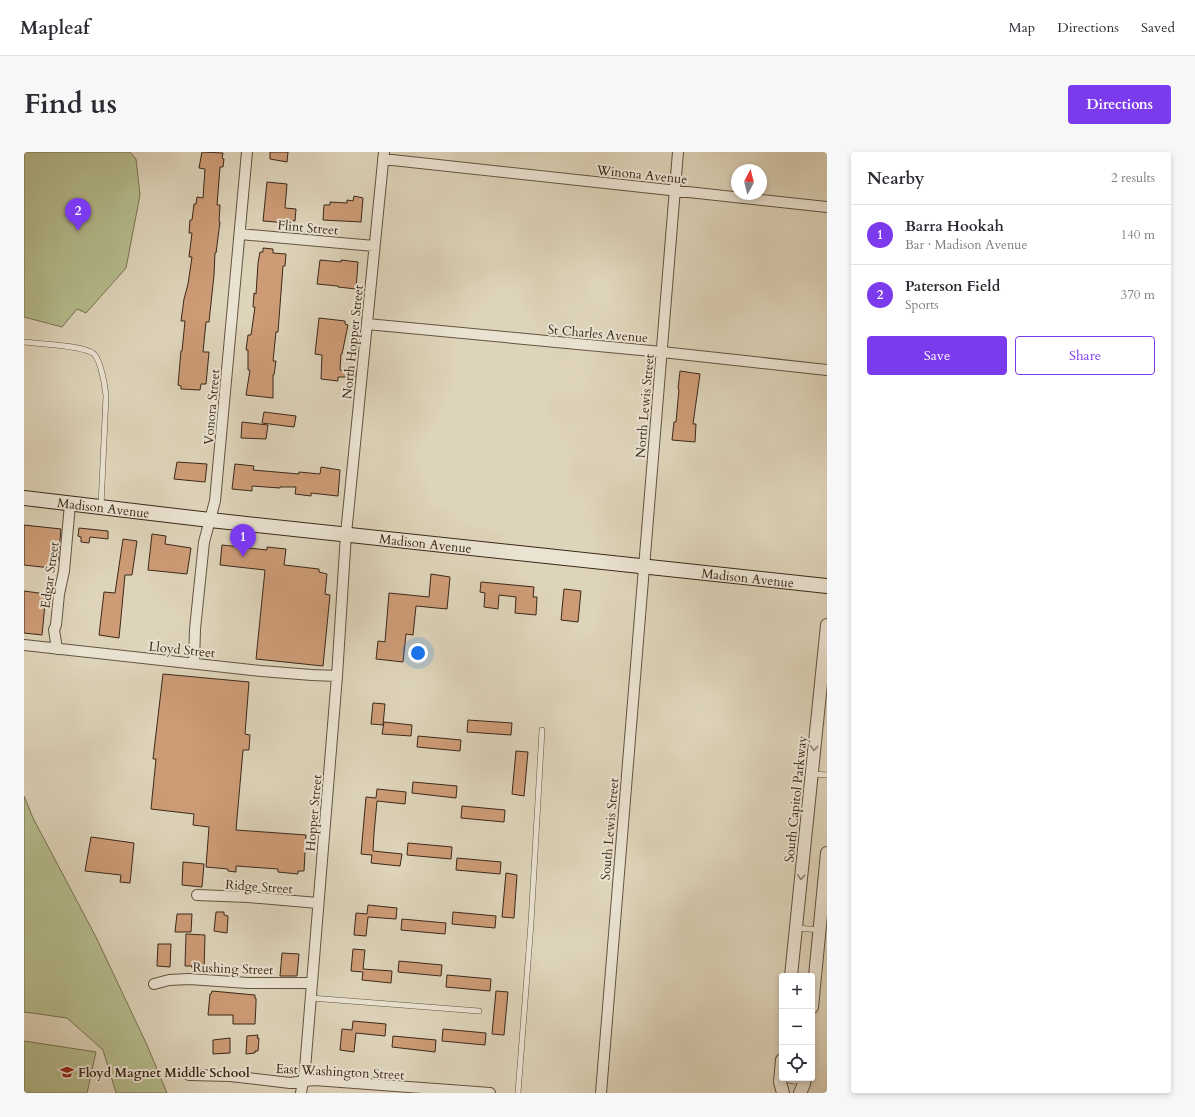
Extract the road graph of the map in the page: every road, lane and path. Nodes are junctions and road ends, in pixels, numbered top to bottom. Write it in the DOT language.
graph roads {
  1 [pos="247,152"];
  2 [pos="678,152"];
  3 [pos="383,156"];
  4 [pos="675,191"];
  5 [pos="827,207"];
  6 [pos="240,234"];
  7 [pos="374,246"];
  8 [pos="367,324"];
  9 [pos="24,342"];
  10 [pos="662,352"];
  11 [pos="827,370"];
  12 [pos="24,498"];
  13 [pos="70,504"];
  14 [pos="101,508"];
  15 [pos="210,520"];
  16 [pos="346,534"];
  17 [pos="644,566"];
  18 [pos="827,586"];
  19 [pos="827,628"];
  20 [pos="24,645"];
  21 [pos="57,649"];
  22 [pos="194,663"];
  23 [pos="337,676"];
  24 [pos="542,730"];
  25 [pos="812,774"];
  26 [pos="827,775"];
  27 [pos="827,853"];
  28 [pos="197,895"];
  29 [pos="318,903"];
  30 [pos="796,928"];
  31 [pos="820,930"];
  32 [pos="791,973"];
  33 [pos="815,978"];
  34 [pos="312,983"];
  35 [pos="154,984"];
  36 [pos="311,998"];
  37 [pos="480,1011"];
  38 [pos="189,1075"];
  39 [pos="780,1081"];
  40 [pos="804,1081"];
  41 [pos="303,1082"];
  42 [pos="453,1092"];
  43 [pos="301,1093"];
  44 [pos="490,1093"];
  45 [pos="518,1093"];
  46 [pos="601,1093"];
  47 [pos="783,1093"];
  48 [pos="800,1093"];
  1 -- 6 [label="street, Vonora Street"];
  2 -- 4 [label="street, North Lewis Street"];
  3 -- 4 [label="street, Winona Avenue"];
  3 -- 7 [label="street, North Hopper Street"];
  4 -- 5 [label="street, Winona Avenue"];
  4 -- 10 [label="street, North Lewis Street"];
  6 -- 7 [label="street, Flint Street"];
  6 -- 15 [label="street, Vonora Street"];
  7 -- 8 [label="street, North Hopper Street"];
  8 -- 10 [label="street, St Charles Avenue"];
  8 -- 16 [label="street, North Hopper Street"];
  9 -- 14 [label="lane"];
  10 -- 11 [label="street, St Charles Avenue"];
  10 -- 17 [label="street, North Lewis Street"];
  12 -- 13 [label="main road, Madison Avenue"];
  13 -- 14 [label="main road, Madison Avenue"];
  13 -- 21 [label="street, Edgar Street"];
  14 -- 15 [label="main road, Madison Avenue"];
  15 -- 16 [label="main road, Madison Avenue"];
  15 -- 22 [label="street, Vonora Street"];
  16 -- 17 [label="main road, Madison Avenue"];
  16 -- 23 [label="street, Hopper Street"];
  17 -- 18 [label="main road, Madison Avenue"];
  17 -- 46 [label="street, South Lewis Street"];
  19 -- 25 [label="street, South Capitol Parkway, one-way"];
  20 -- 21 [label="street, Lloyd Street"];
  21 -- 22 [label="street, Lloyd Street"];
  22 -- 23 [label="street, Lloyd Street"];
  23 -- 29 [label="street, Hopper Street"];
  24 -- 45 [label="lane"];
  25 -- 26 [label="lane"];
  25 -- 30 [label="street, South Capitol Parkway, one-way"];
  27 -- 31 [label="street"];
  28 -- 29 [label="street, Ridge Street"];
  29 -- 34 [label="street, Hopper Street"];
  30 -- 31 [label="lane"];
  30 -- 32 [label="street, South Capitol Parkway"];
  31 -- 33 [label="street"];
  34 -- 35 [label="street, Rushing Street"];
  34 -- 36 [label="street, Hopper Street"];
  36 -- 37 [label="lane"];
  36 -- 41 [label="street, Hopper Street"];
  38 -- 41 [label="street, East Washington Street"];
  39 -- 47 [label="street"];
  40 -- 48 [label="street"];
  41 -- 42 [label="street, East Washington Street"];
  41 -- 43 [label="street, Hopper Street"];
  42 -- 44 [label="street, East Washington Street"];
}
